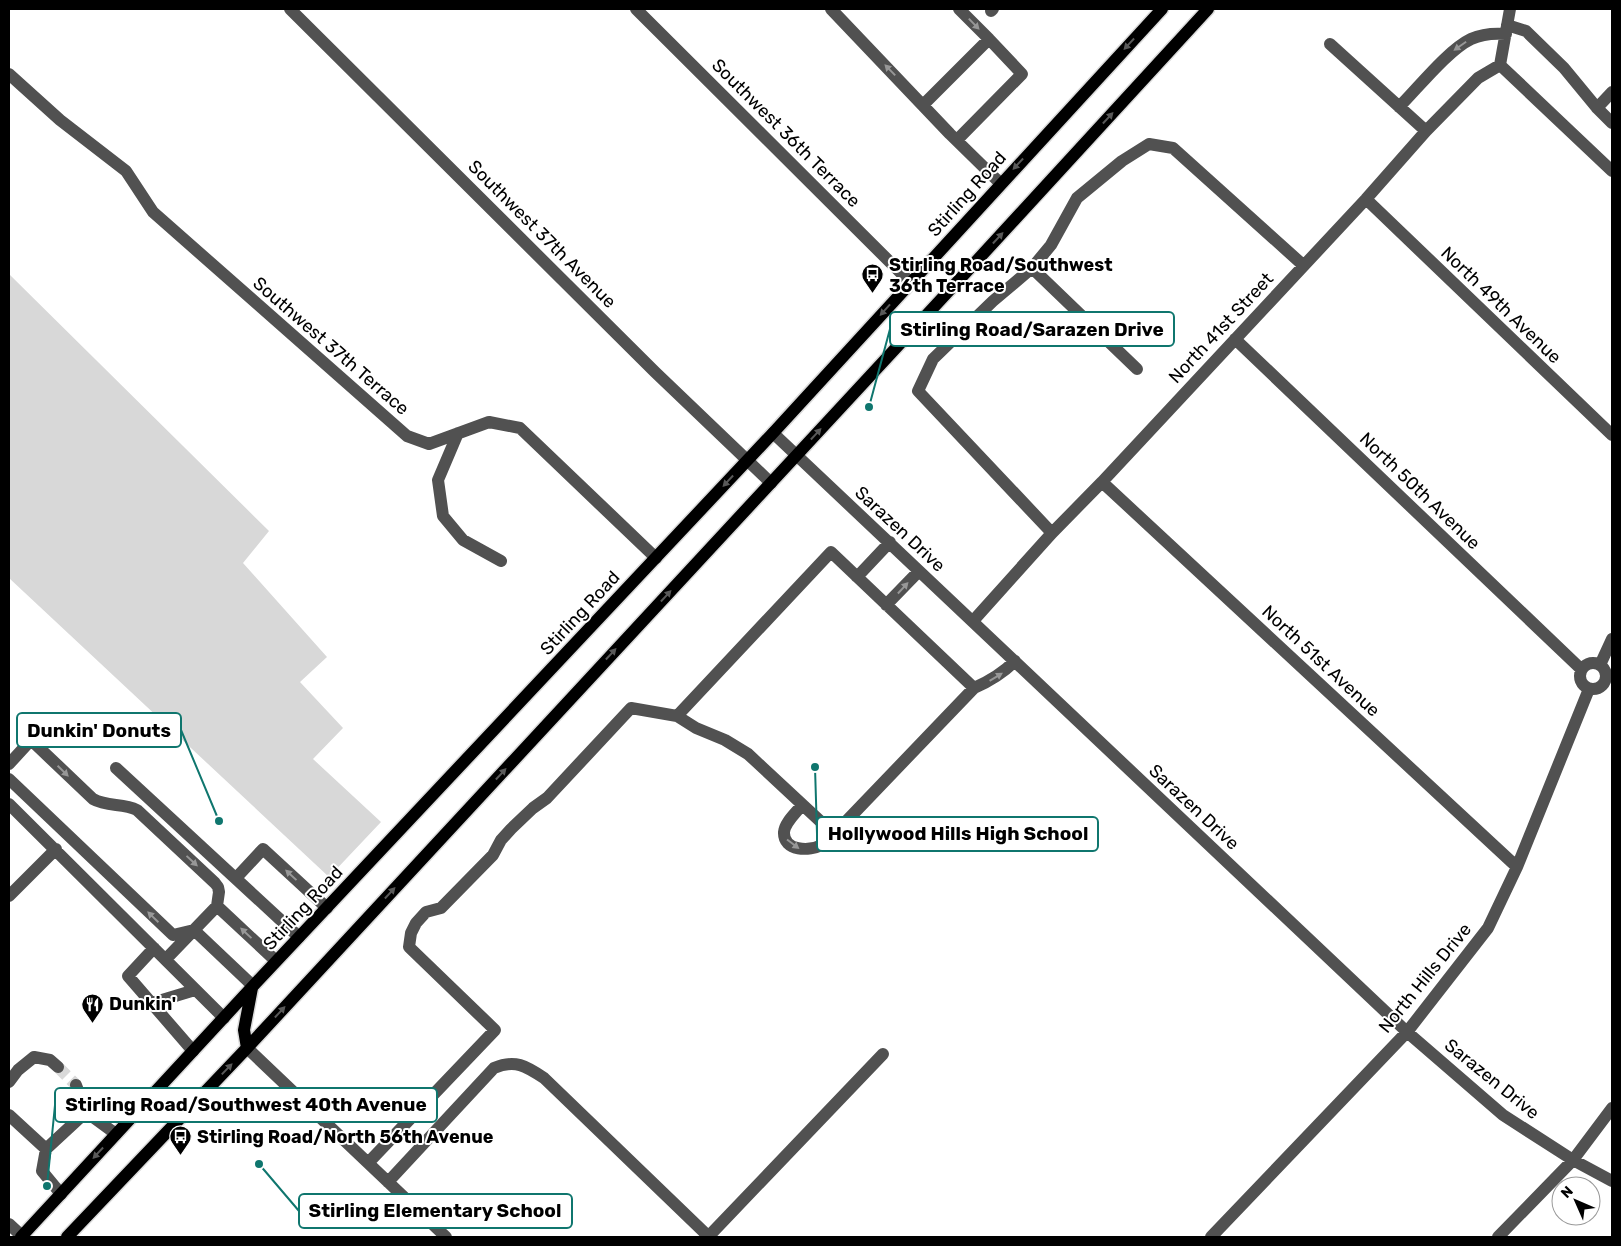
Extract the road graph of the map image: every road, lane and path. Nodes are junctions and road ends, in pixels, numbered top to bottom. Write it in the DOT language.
graph roads {
  1 [pos="290,9"];
  2 [pos="636,9"];
  3 [pos="831,9"];
  4 [pos="959,9"];
  5 [pos="1162,9"];
  6 [pos="1208,9"];
  7 [pos="1510,9"];
  8 [pos="1507,29"];
  9 [pos="989,39"];
  10 [pos="1330,44"];
  11 [pos="1500,65"];
  12 [pos="9,74"];
  13 [pos="1612,92"];
  14 [pos="923,105"];
  15 [pos="1399,107"];
  16 [pos="1597,108"];
  17 [pos="1612,123"];
  18 [pos="1426,131"];
  19 [pos="957,140"];
  20 [pos="1612,170"];
  21 [pos="1000,183"];
  22 [pos="1366,199"];
  23 [pos="1303,265"];
  24 [pos="1032,268"];
  25 [pos="910,282"];
  26 [pos="1235,339"];
  27 [pos="1137,369"];
  28 [pos="458,433"];
  29 [pos="772,433"];
  30 [pos="1612,435"];
  31 [pos="796,456"];
  32 [pos="747,460"];
  33 [pos="1102,482"];
  34 [pos="771,483"];
  35 [pos="1052,533"];
  36 [pos="890,542"];
  37 [pos="656,558"];
  38 [pos="501,561"];
  39 [pos="919,571"];
  40 [pos="857,577"];
  41 [pos="886,605"];
  42 [pos="973,621"];
  43 [pos="1612,639"];
  44 [pos="1015,661"];
  45 [pos="1600,665"];
  46 [pos="1581,669"];
  47 [pos="1608,685"];
  48 [pos="974,688"];
  49 [pos="1590,689"];
  50 [pos="677,716"];
  51 [pos="9,764"];
  52 [pos="116,768"];
  53 [pos="9,779"];
  54 [pos="9,804"];
  55 [pos="802,805"];
  56 [pos="834,834"];
  57 [pos="56,849"];
  58 [pos="1517,866"];
  59 [pos="236,878"];
  60 [pos="9,896"];
  61 [pos="217,906"];
  62 [pos="327,908"];
  63 [pos="194,930"];
  64 [pos="299,937"];
  65 [pos="154,948"];
  66 [pos="166,959"];
  67 [pos="276,961"];
  68 [pos="253,986"];
  69 [pos="196,990"];
  70 [pos="152,1003"];
  71 [pos="224,1018"];
  72 [pos="1407,1032"];
  73 [pos="247,1048"];
  74 [pos="193,1051"];
  75 [pos="883,1054"];
  76 [pos="58,1067"];
  77 [pos="9,1082"];
  78 [pos="76,1085"];
  79 [pos="1612,1108"];
  80 [pos="86,1112"];
  81 [pos="9,1115"];
  82 [pos="116,1134"];
  83 [pos="46,1150"];
  84 [pos="1573,1160"];
  85 [pos="368,1163"];
  86 [pos="1612,1181"];
  87 [pos="388,1182"];
  88 [pos="61,1194"];
  89 [pos="9,1224"];
  90 [pos="22,1237"];
  91 [pos="67,1237"];
  92 [pos="446,1237"];
  93 [pos="708,1237"];
  94 [pos="1211,1237"];
  95 [pos="1498,1237"];
  1 -- 32 [label="street, Southwest 37th Avenue"];
  2 -- 25 [label="street, Southwest 36th Terrace"];
  14 -- 3 [label="street, one-way"];
  4 -- 9 [label="street, one-way"];
  5 -- 21 [label="main road, Stirling Road, one-way"];
  31 -- 6 [label="main road, one-way"];
  7 -- 8 [label="street"];
  8 -- 11 [label="street"];
  8 -- 15 [label="street, one-way"];
  8 -- 16 [label="street"];
  9 -- 14 [label="street"];
  9 -- 19 [label="street"];
  10 -- 15 [label="street"];
  11 -- 18 [label="street, North 41st Street"];
  11 -- 20 [label="street"];
  12 -- 28 [label="street, Southwest 37th Terrace"];
  13 -- 16 [label="street"];
  14 -- 19 [label="street"];
  15 -- 18 [label="street"];
  16 -- 17 [label="street"];
  18 -- 22 [label="street, North 41st Street"];
  19 -- 21 [label="street"];
  21 -- 25 [label="main road, Stirling Road"];
  22 -- 23 [label="street, North 41st Street"];
  22 -- 30 [label="street, North 49th Avenue"];
  23 -- 24 [label="street"];
  23 -- 26 [label="street, North 41st Street"];
  24 -- 27 [label="street"];
  24 -- 35 [label="street"];
  25 -- 29 [label="main road, Stirling Road, one-way"];
  26 -- 33 [label="street, North 41st Street"];
  26 -- 46 [label="street, North 50th Avenue"];
  28 -- 37 [label="street, Southwest 37th Terrace"];
  28 -- 38 [label="street"];
  29 -- 31 [label="street, Sarazen Drive"];
  29 -- 32 [label="main road, Stirling Road"];
  31 -- 34 [label="main road"];
  31 -- 36 [label="street, Sarazen Drive"];
  32 -- 34 [label="street, Southwest 37th Avenue"];
  32 -- 37 [label="main road, Stirling Road, one-way"];
  33 -- 35 [label="street, North 41st Street"];
  33 -- 58 [label="street, North 51st Avenue"];
  73 -- 34 [label="main road, one-way"];
  35 -- 42 [label="street, North 41st Street"];
  36 -- 39 [label="street, Sarazen Drive"];
  36 -- 40 [label="street"];
  37 -- 62 [label="main road, Stirling Road"];
  41 -- 39 [label="street, one-way"];
  39 -- 42 [label="street, Sarazen Drive"];
  40 -- 41 [label="street"];
  40 -- 50 [label="street"];
  41 -- 48 [label="street"];
  42 -- 44 [label="street, Sarazen Drive"];
  43 -- 45 [label="street"];
  48 -- 44 [label="street, one-way"];
  44 -- 72 [label="street, Sarazen Drive"];
  45 -- 46 [label="street"];
  45 -- 47 [label="street"];
  46 -- 49 [label="street"];
  47 -- 49 [label="street"];
  48 -- 56 [label="street"];
  49 -- 58 [label="street, North Hills Drive"];
  50 -- 55 [label="street"];
  50 -- 85 [label="street"];
  51 -- 61 [label="street, one-way"];
  52 -- 59 [label="street"];
  63 -- 53 [label="street, one-way"];
  54 -- 57 [label="street"];
  55 -- 56 [label="street"];
  55 -- 56 [label="street, one-way"];
  57 -- 60 [label="street"];
  57 -- 65 [label="street"];
  58 -- 72 [label="street, North Hills Drive"];
  62 -- 59 [label="street, one-way"];
  59 -- 64 [label="street"];
  61 -- 63 [label="street"];
  67 -- 61 [label="street, one-way"];
  62 -- 64 [label="main road, Stirling Road"];
  63 -- 66 [label="street"];
  63 -- 68 [label="street"];
  64 -- 67 [label="main road, Stirling Road"];
  65 -- 66 [label="street"];
  65 -- 70 [label="street"];
  66 -- 69 [label="street"];
  67 -- 68 [label="main road, Stirling Road"];
  68 -- 71 [label="main road, Stirling Road"];
  68 -- 73 [label="main road"];
  69 -- 70 [label="street"];
  69 -- 71 [label="street"];
  70 -- 74 [label="street"];
  71 -- 74 [label="main road, Stirling Road"];
  72 -- 84 [label="street, Sarazen Drive"];
  72 -- 94 [label="street, North Hills Drive"];
  73 -- 85 [label="street"];
  91 -- 73 [label="main road, one-way"];
  74 -- 82 [label="main road, Stirling Road"];
  75 -- 93 [label="street"];
  76 -- 77 [label="street"];
  78 -- 80 [label="street"];
  79 -- 84 [label="street"];
  80 -- 82 [label="street"];
  80 -- 83 [label="street"];
  81 -- 83 [label="street"];
  82 -- 88 [label="main road, Stirling Road, one-way"];
  83 -- 88 [label="street"];
  84 -- 86 [label="street, Sarazen Drive"];
  84 -- 95 [label="street"];
  85 -- 87 [label="street"];
  87 -- 92 [label="street"];
  87 -- 93 [label="street"];
  88 -- 90 [label="main road, Stirling Road"];
  89 -- 90 [label="street"];
}
